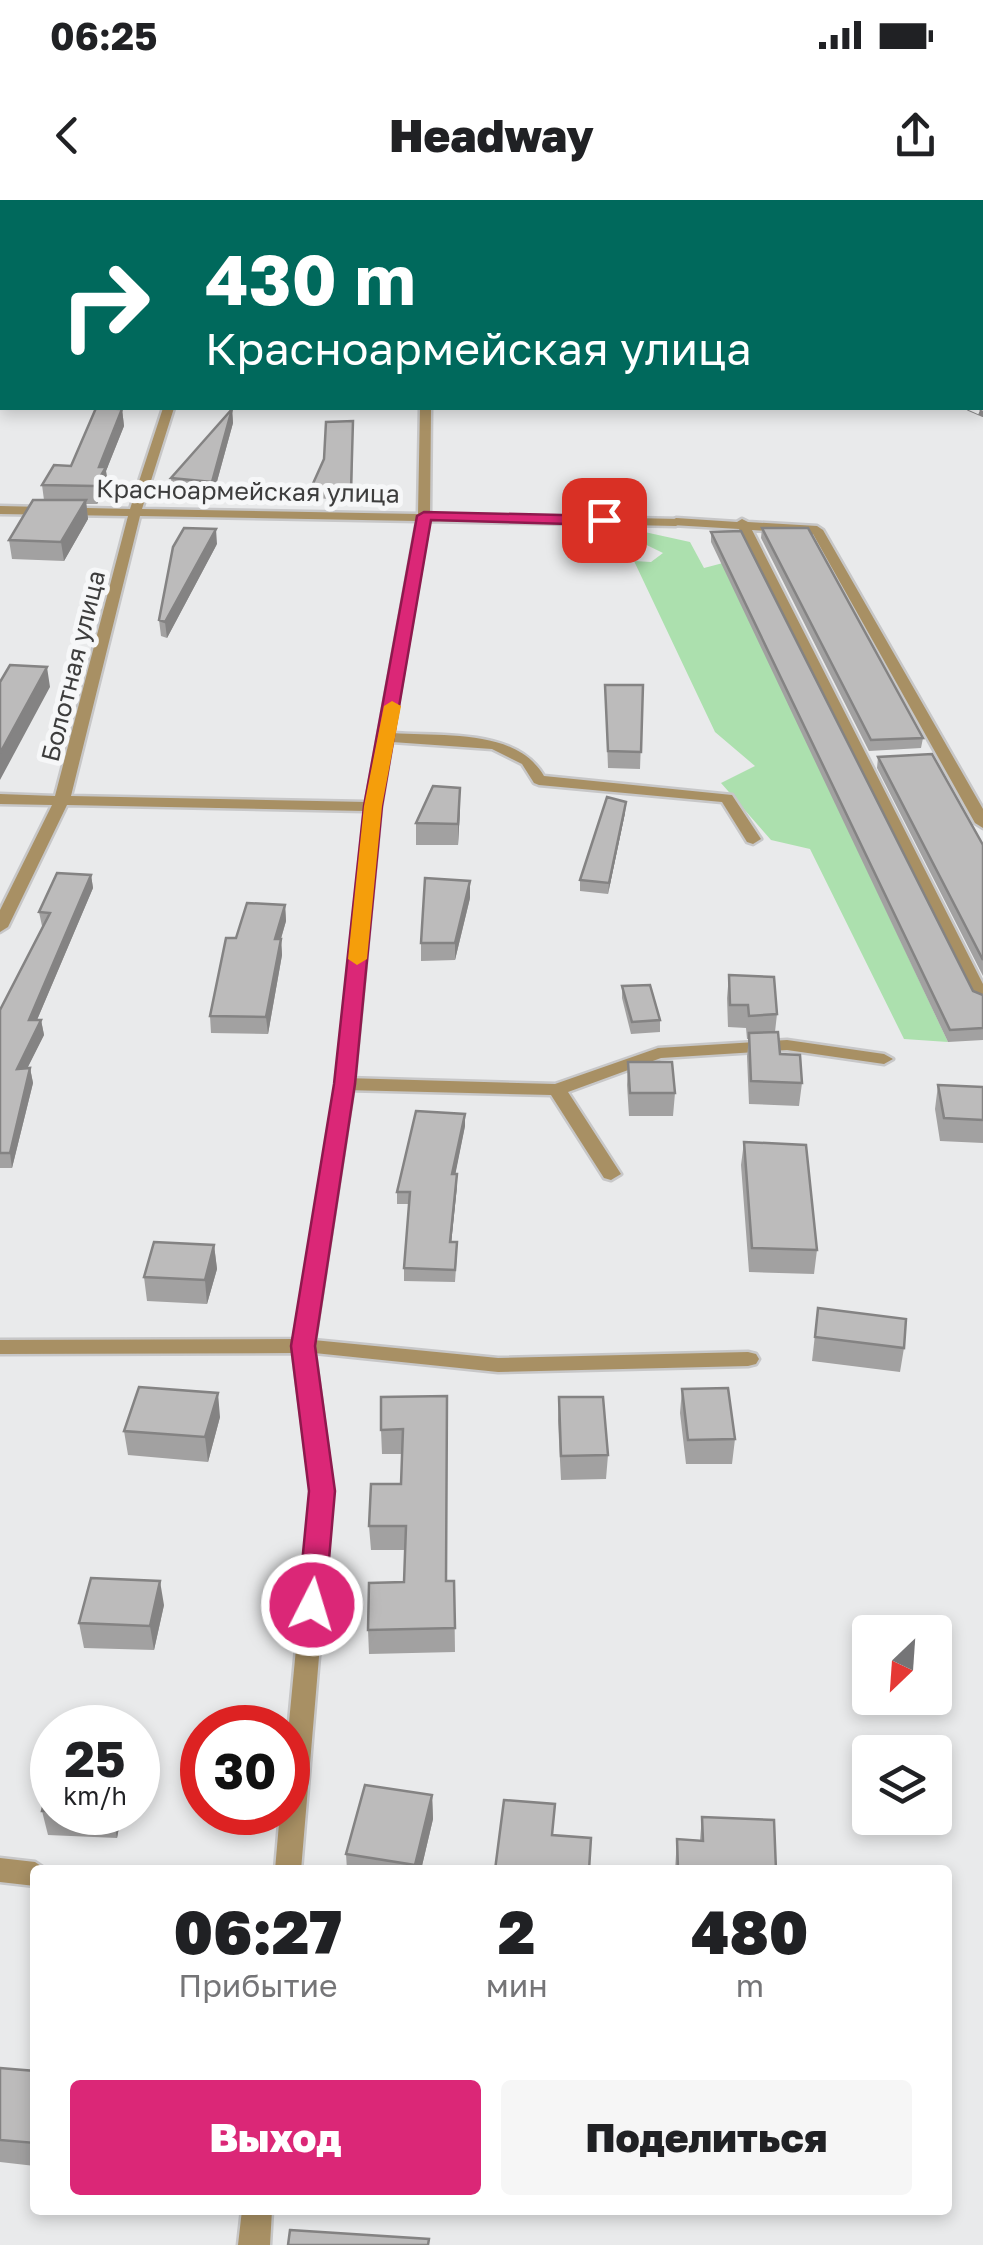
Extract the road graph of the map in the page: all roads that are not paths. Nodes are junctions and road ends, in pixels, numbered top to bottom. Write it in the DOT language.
graph roads {
  1 [pos="167,410"];
  2 [pos="426,410"];
  3 [pos="0,510"];
  4 [pos="135,512"];
  5 [pos="424,516"];
  6 [pos="742,523"];
  7 [pos="387,737"];
  8 [pos="0,799"];
  9 [pos="62,800"];
  10 [pos="373,806"];
  11 [pos="983,823"];
  12 [pos="753,838"];
  13 [pos="0,928"];
  14 [pos="983,1001"];
  15 [pos="884,1059"];
  16 [pos="345,1084"];
  17 [pos="557,1090"];
  18 [pos="611,1174"];
  19 [pos="303,1346"];
  20 [pos="0,1347"];
  21 [pos="748,1359"];
  22 [pos="288,1865"];
  23 [pos="0,1870"];
  24 [pos="30,1873"];
  25 [pos="257,2215"];
  26 [pos="254,2245"];
  1 -- 4 [label="street, Болотная улица"];
  2 -- 5 [label="street"];
  3 -- 4 [label="street, Красноармейская улица"];
  4 -- 5 [label="street, Красноармейская улица"];
  4 -- 9 [label="street, Болотная улица"];
  5 -- 6 [label="street, Красноармейская улица"];
  5 -- 7 [label="street"];
  6 -- 11 [label="street, Красноармейская улица"];
  6 -- 14 [label="street"];
  7 -- 10 [label="street"];
  7 -- 12 [label="street"];
  8 -- 9 [label="street"];
  9 -- 10 [label="street"];
  9 -- 13 [label="street, Болотная улица"];
  10 -- 16 [label="street"];
  15 -- 17 [label="street"];
  16 -- 17 [label="street"];
  16 -- 19 [label="street"];
  17 -- 18 [label="street"];
  19 -- 20 [label="street"];
  19 -- 21 [label="street"];
  19 -- 22 [label="street"];
  23 -- 24 [label="street"];
  25 -- 26 [label="street"];
}
